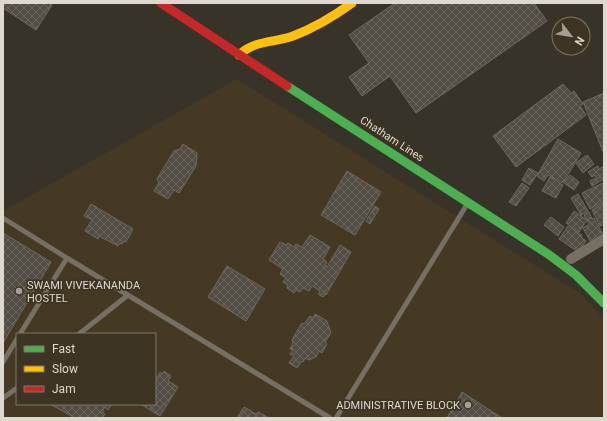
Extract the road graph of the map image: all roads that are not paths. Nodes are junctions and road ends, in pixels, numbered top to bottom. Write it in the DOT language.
graph roads {
  1 [pos="161,3"];
  2 [pos="352,3"];
  3 [pos="239,55"];
  4 [pos="336,107"];
  5 [pos="473,200"];
  6 [pos="3,218"];
  7 [pos="532,233"];
  8 [pos="604,239"];
  9 [pos="67,258"];
  10 [pos="573,261"];
  11 [pos="128,296"];
  12 [pos="604,303"];
  13 [pos="21,333"];
  14 [pos="80,333"];
  15 [pos="16,341"];
  16 [pos="3,362"];
  17 [pos="16,389"];
  18 [pos="3,398"];
  19 [pos="330,418"];
  20 [pos="336,418"];
  1 -- 3 [label="main road, Chatham Lines"];
  2 -- 3 [label="main road"];
  3 -- 5 [label="main road, Chatham Lines"];
  4 -- 5 [label="main road, Chatham Lines"];
  5 -- 12 [label="main road, Chatham Lines"];
  5 -- 20 [label="lane"];
  6 -- 9 [label="lane"];
  7 -- 10 [label="main road"];
  8 -- 10 [label="street"];
  9 -- 11 [label="lane"];
  9 -- 13 [label="lane"];
  11 -- 14 [label="lane"];
  11 -- 19 [label="lane"];
  15 -- 16 [label="lane"];
  17 -- 18 [label="lane"];
}
